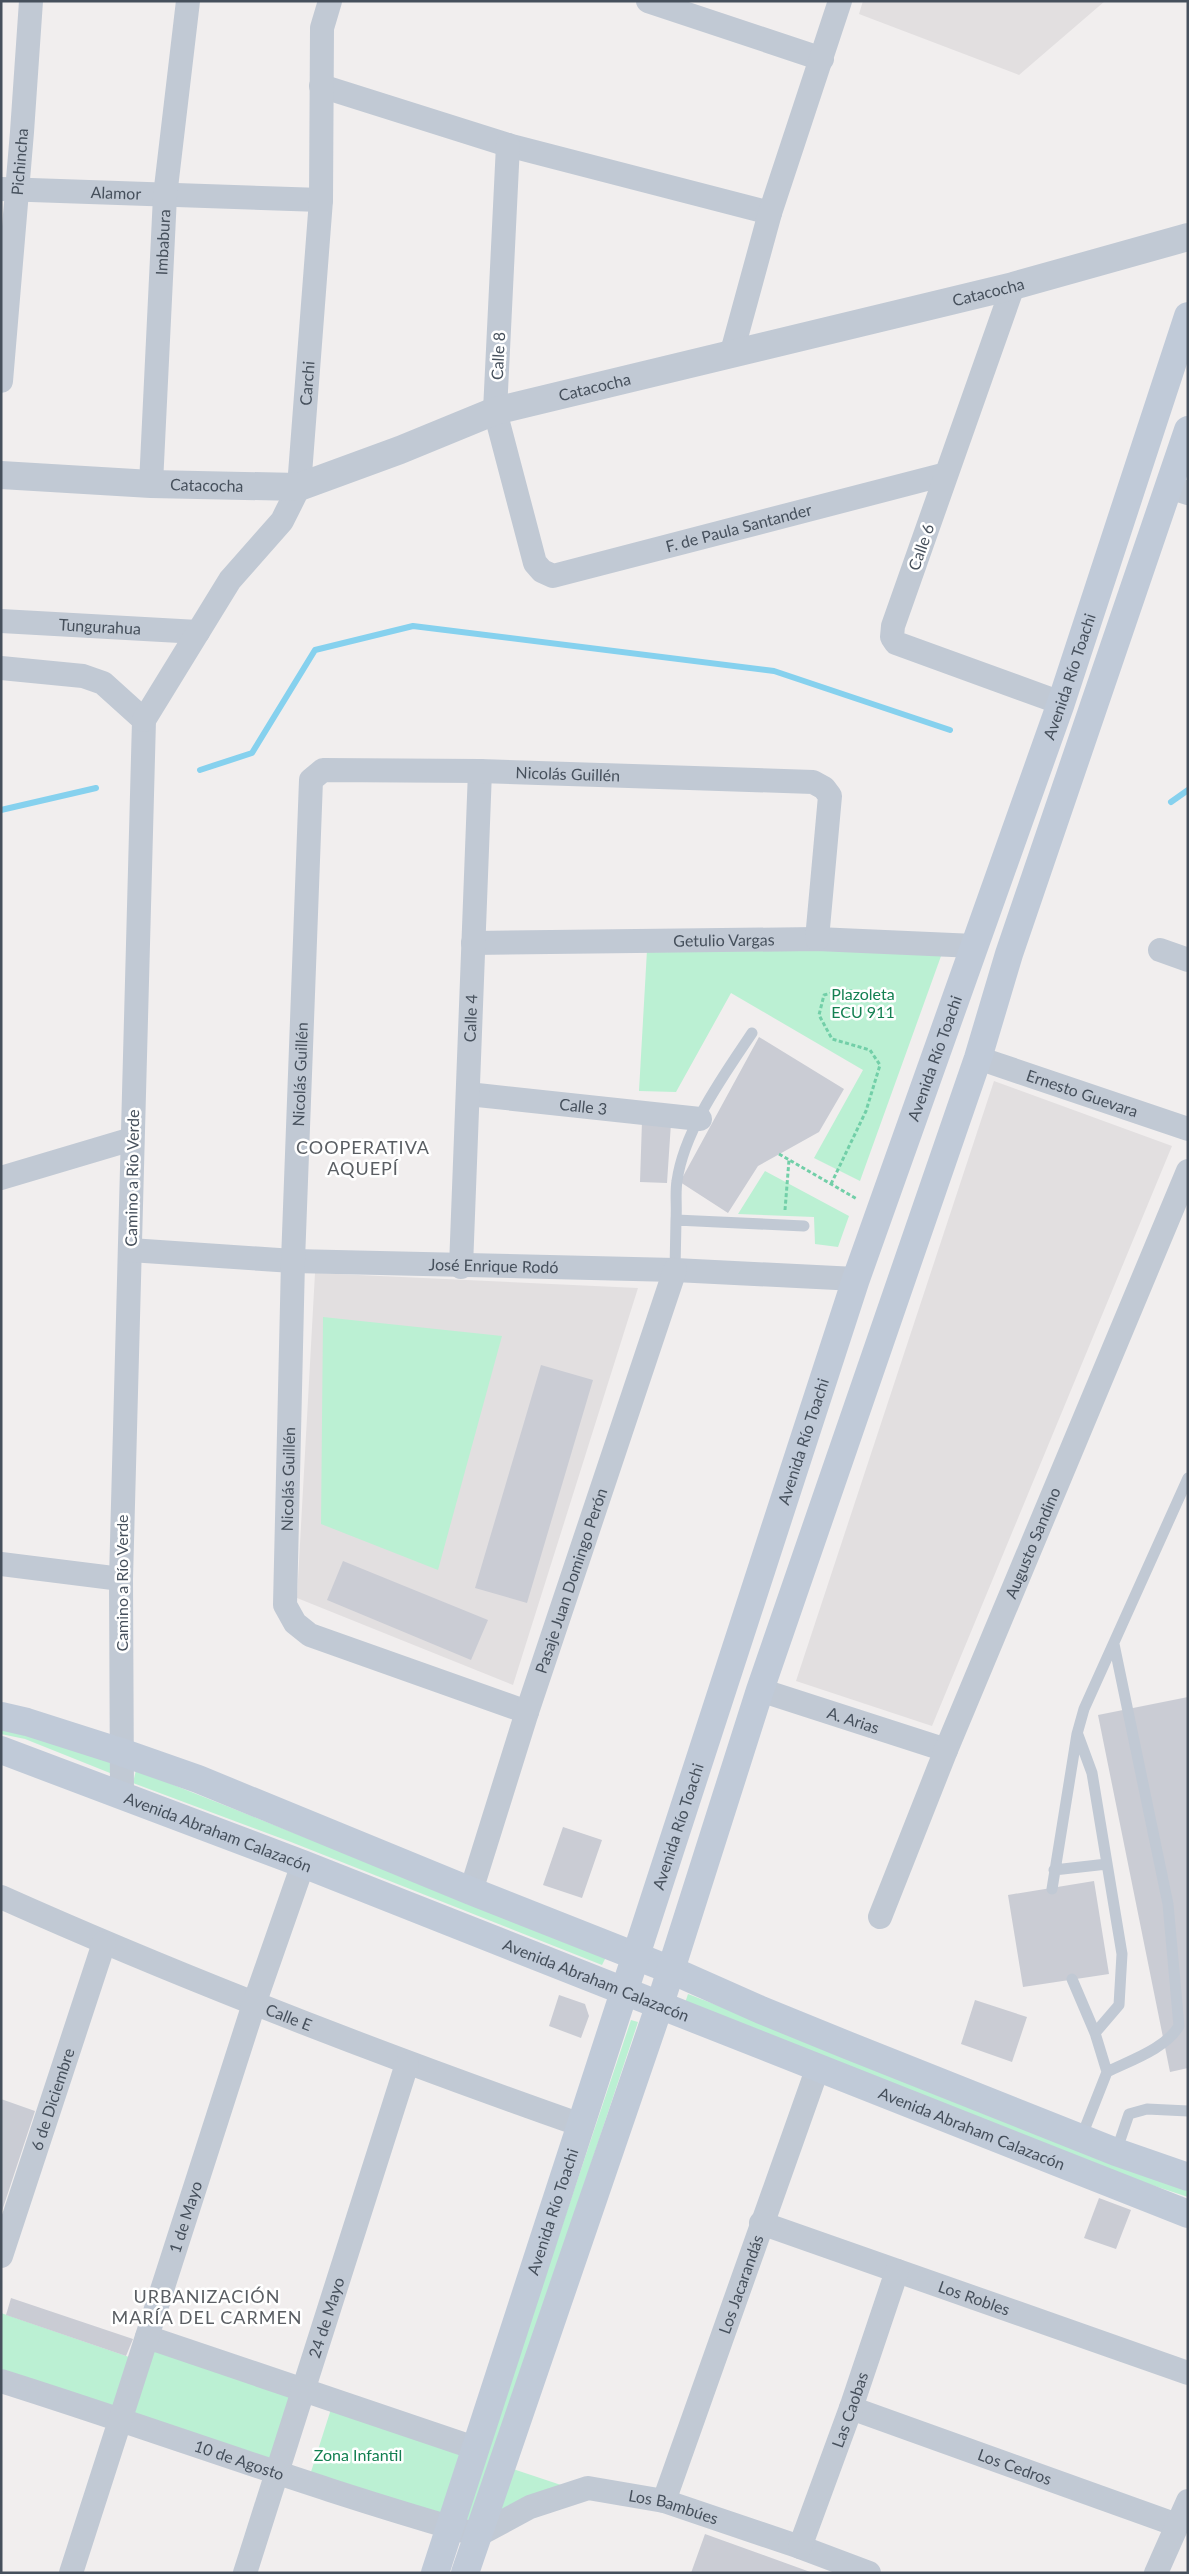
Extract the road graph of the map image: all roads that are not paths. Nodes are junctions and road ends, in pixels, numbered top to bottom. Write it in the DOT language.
graph roads {
  1 [pos="30,1"];
  2 [pos="188,1"];
  3 [pos="330,1"];
  4 [pos="648,1"];
  5 [pos="840,1"];
  6 [pos="822,59"];
  7 [pos="321,86"];
  8 [pos="508,145"];
  9 [pos="9,189"];
  10 [pos="165,196"];
  11 [pos="320,200"];
  12 [pos="770,214"];
  13 [pos="1188,237"];
  14 [pos="1013,286"];
  15 [pos="1188,316"];
  16 [pos="732,352"];
  17 [pos="1,381"];
  18 [pos="495,411"];
  19 [pos="1188,430"];
  20 [pos="946,474"];
  21 [pos="1,475"];
  22 [pos="151,484"];
  23 [pos="298,487"];
  24 [pos="1178,490"];
  25 [pos="535,563"];
  26 [pos="1,621"];
  27 [pos="198,632"];
  28 [pos="1,668"];
  29 [pos="1060,702"];
  30 [pos="144,720"];
  31 [pos="480,771"];
  32 [pos="817,938"];
  33 [pos="473,943"];
  34 [pos="975,946"];
  35 [pos="1160,950"];
  36 [pos="1188,960"];
  37 [pos="752,1033"];
  38 [pos="978,1058"];
  39 [pos="468,1094"];
  40 [pos="700,1119"];
  41 [pos="1188,1129"];
  42 [pos="132,1138"];
  43 [pos="1188,1171"];
  44 [pos="1,1178"];
  45 [pos="676,1220"];
  46 [pos="804,1226"];
  47 [pos="130,1250"];
  48 [pos="293,1261"];
  49 [pos="461,1266"];
  50 [pos="675,1270"];
  51 [pos="856,1279"];
  52 [pos="1188,1478"];
  53 [pos="1,1564"];
  54 [pos="121,1579"];
  55 [pos="1114,1644"];
  56 [pos="760,1690"];
  57 [pos="527,1712"];
  58 [pos="1,1716"];
  59 [pos="1078,1733"];
  60 [pos="1,1750"];
  61 [pos="946,1750"];
  62 [pos="121,1752"];
  63 [pos="122,1795"];
  64 [pos="303,1864"];
  65 [pos="1107,1864"];
  66 [pos="1054,1870"];
  67 [pos="1052,1889"];
  68 [pos="471,1891"];
  69 [pos="1,1897"];
  70 [pos="880,1917"];
  71 [pos="104,1943"];
  72 [pos="636,1956"];
  73 [pos="671,1970"];
  74 [pos="1072,1979"];
  75 [pos="625,1990"];
  76 [pos="254,2004"];
  77 [pos="660,2004"];
  78 [pos="1095,2033"];
  79 [pos="407,2064"];
  80 [pos="818,2067"];
  81 [pos="1108,2072"];
  82 [pos="1188,2111"];
  83 [pos="581,2125"];
  84 [pos="1081,2138"];
  85 [pos="1116,2152"];
  86 [pos="1188,2177"];
  87 [pos="1188,2214"];
  88 [pos="761,2223"];
  89 [pos="1,2256"];
  90 [pos="897,2271"];
  91 [pos="147,2338"];
  92 [pos="1188,2374"];
  93 [pos="1,2381"];
  94 [pos="303,2390"];
  95 [pos="851,2408"];
  96 [pos="120,2419"];
  97 [pos="475,2448"];
  98 [pos="277,2473"];
  99 [pos="664,2501"];
  100 [pos="1188,2501"];
  101 [pos="1177,2525"];
  102 [pos="450,2527"];
  103 [pos="478,2535"];
  104 [pos="800,2547"];
  105 [pos="71,2573"];
  106 [pos="245,2573"];
  107 [pos="435,2573"];
  108 [pos="465,2573"];
  109 [pos="869,2573"];
  110 [pos="1156,2573"];
  1 -- 9 [label="street, Pichincha"];
  2 -- 10 [label="street, Imbabura"];
  3 -- 7 [label="street, Carchi"];
  4 -- 6 [label="street"];
  5 -- 6 [label="street"];
  6 -- 12 [label="street"];
  7 -- 8 [label="street"];
  7 -- 11 [label="street, Carchi"];
  8 -- 12 [label="street"];
  8 -- 18 [label="street, Calle 8"];
  9 -- 10 [label="street, Alamor"];
  9 -- 17 [label="street, Pichincha"];
  10 -- 11 [label="street, Alamor"];
  10 -- 22 [label="street, Imbabura"];
  11 -- 23 [label="street, Carchi"];
  12 -- 16 [label="street"];
  13 -- 14 [label="street, Catacocha"];
  14 -- 16 [label="street, Catacocha"];
  14 -- 20 [label="street, Calle 6"];
  15 -- 29 [label="main road, Avenida Río Toachi"];
  16 -- 18 [label="street, Catacocha"];
  18 -- 23 [label="street, Catacocha"];
  18 -- 25 [label="street, Calle 8"];
  19 -- 24 [label="main road, Avenida Río Toachi"];
  20 -- 25 [label="street, F. de Paula Santander"];
  20 -- 29 [label="street, Calle 6"];
  21 -- 22 [label="street, Catacocha"];
  22 -- 23 [label="street, Catacocha"];
  23 -- 27 [label="street, Carchi"];
  24 -- 38 [label="main road, Avenida Río Toachi"];
  26 -- 27 [label="street, Tungurahua"];
  27 -- 30 [label="street, Carchi"];
  28 -- 30 [label="street"];
  29 -- 34 [label="main road, Avenida Río Toachi"];
  30 -- 42 [label="street, Camino a Río Verde"];
  31 -- 32 [label="street, Nicolás Guillén"];
  31 -- 33 [label="street, Calle 4"];
  31 -- 48 [label="street, Nicolás Guillén"];
  32 -- 33 [label="street, Getulio Vargas"];
  32 -- 34 [label="street, Getulio Vargas"];
  33 -- 39 [label="street, Calle 4"];
  34 -- 51 [label="main road, Avenida Río Toachi"];
  35 -- 36 [label="street"];
  37 -- 40 [label="lane"];
  38 -- 41 [label="street, Ernesto Guevara"];
  38 -- 56 [label="main road, Avenida Río Toachi"];
  39 -- 40 [label="street, Calle 3"];
  39 -- 49 [label="street, Calle 4"];
  40 -- 45 [label="lane"];
  42 -- 44 [label="street"];
  42 -- 47 [label="street, Camino a Río Verde"];
  43 -- 61 [label="street, Augusto Sandino"];
  45 -- 46 [label="lane"];
  45 -- 50 [label="lane"];
  47 -- 48 [label="street, José Enrique Rodó"];
  47 -- 54 [label="street, Camino a Río Verde"];
  48 -- 49 [label="street, José Enrique Rodó"];
  48 -- 57 [label="street, Nicolás Guillén"];
  49 -- 50 [label="street, José Enrique Rodó"];
  50 -- 51 [label="street, José Enrique Rodó"];
  50 -- 57 [label="street, Pasaje Juan Domingo Perón"];
  51 -- 72 [label="main road, Avenida Río Toachi"];
  52 -- 55 [label="lane"];
  53 -- 54 [label="street"];
  54 -- 62 [label="street, Camino a Río Verde"];
  55 -- 59 [label="lane"];
  55 -- 81 [label="lane"];
  56 -- 61 [label="street, A. Arias"];
  56 -- 73 [label="main road, Avenida Río Toachi"];
  57 -- 68 [label="street, Pasaje Juan Domingo Perón"];
  58 -- 62 [label="main road, Avenida Abraham Calazacón"];
  59 -- 65 [label="lane"];
  59 -- 66 [label="lane"];
  60 -- 63 [label="main road, Avenida Abraham Calazacón"];
  61 -- 70 [label="street, Augusto Sandino"];
  62 -- 63 [label="street, Camino a Río Verde"];
  62 -- 68 [label="main road, Avenida Abraham Calazacón"];
  63 -- 64 [label="main road, Avenida Abraham Calazacón"];
  64 -- 75 [label="main road, Avenida Abraham Calazacón"];
  64 -- 76 [label="street, 1 de Mayo"];
  65 -- 66 [label="lane"];
  65 -- 78 [label="lane"];
  66 -- 67 [label="lane"];
  68 -- 72 [label="main road, Avenida Abraham Calazacón"];
  69 -- 71 [label="street, Calle E"];
  71 -- 76 [label="street, Calle E"];
  71 -- 89 [label="street, 6 de Diciembre"];
  72 -- 73 [label="main road, Avenida Abraham Calazacón"];
  72 -- 75 [label="main road, Avenida Río Toachi"];
  73 -- 77 [label="main road, Avenida Río Toachi"];
  73 -- 84 [label="main road, Avenida Abraham Calazacón"];
  74 -- 78 [label="lane"];
  75 -- 77 [label="main road, Avenida Abraham Calazacón"];
  75 -- 83 [label="main road, Avenida Río Toachi"];
  76 -- 79 [label="street, Calle E"];
  76 -- 91 [label="street, 1 de Mayo"];
  77 -- 80 [label="main road, Avenida Abraham Calazacón"];
  77 -- 103 [label="main road, Avenida Río Toachi"];
  78 -- 81 [label="lane"];
  79 -- 83 [label="street, Calle E"];
  79 -- 94 [label="street, 24 de Mayo"];
  80 -- 87 [label="main road, Avenida Abraham Calazacón"];
  80 -- 88 [label="street, Los Jacarandás"];
  81 -- 84 [label="lane"];
  82 -- 85 [label="lane"];
  83 -- 97 [label="main road, Avenida Río Toachi"];
  84 -- 85 [label="main road, Avenida Abraham Calazacón"];
  85 -- 86 [label="main road, Avenida Abraham Calazacón"];
  88 -- 90 [label="street, Los Robles"];
  88 -- 99 [label="street, Los Jacarandás"];
  90 -- 92 [label="street, Los Robles"];
  90 -- 95 [label="street, Las Caobas"];
  91 -- 94 [label="street"];
  91 -- 96 [label="street, 1 de Mayo"];
  93 -- 96 [label="street, 10 de Agosto"];
  94 -- 97 [label="street"];
  94 -- 98 [label="street, 24 de Mayo"];
  95 -- 101 [label="street, Los Cedros"];
  95 -- 104 [label="street, Las Caobas"];
  96 -- 98 [label="street, 10 de Agosto"];
  96 -- 105 [label="street, 1 de Mayo"];
  97 -- 102 [label="main road, Avenida Río Toachi"];
  98 -- 102 [label="street, 10 de Agosto"];
  98 -- 106 [label="street, 24 de Mayo"];
  99 -- 103 [label="street, Los Bambúes"];
  99 -- 104 [label="street, Los Bambúes"];
  100 -- 101 [label="street"];
  101 -- 110 [label="street"];
  102 -- 103 [label="street, 10 de Agosto"];
  102 -- 107 [label="main road, Avenida Río Toachi"];
  103 -- 108 [label="main road, Avenida Río Toachi"];
  104 -- 109 [label="street, Los Bambúes"];
}
